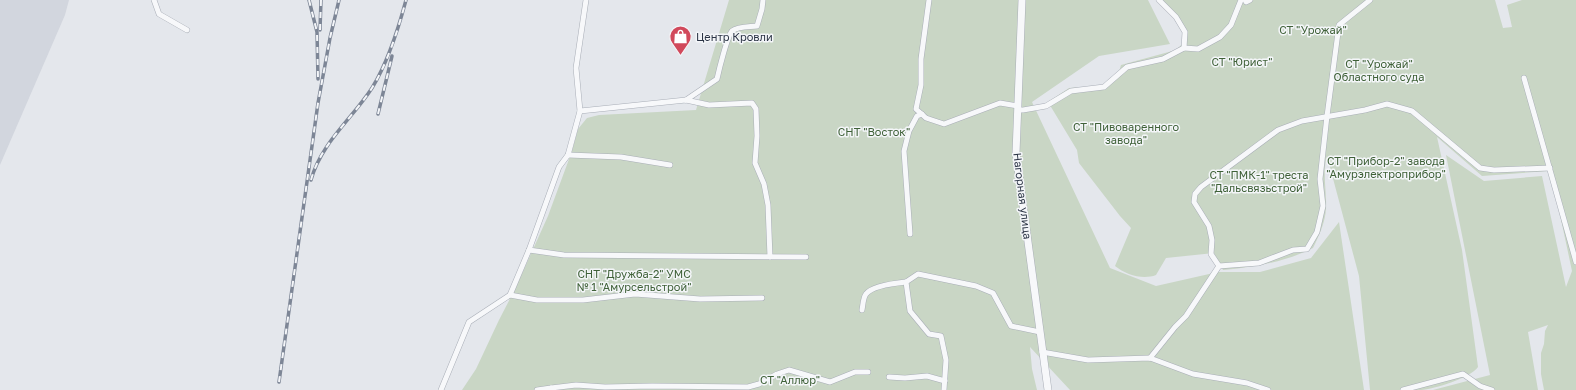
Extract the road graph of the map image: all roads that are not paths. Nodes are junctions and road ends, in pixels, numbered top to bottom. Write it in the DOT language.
graph roads {
  1 [pos="154,0"];
  2 [pos="586,0"];
  3 [pos="763,0"];
  4 [pos="929,0"];
  5 [pos="1022,0"];
  6 [pos="1159,0"];
  7 [pos="1241,0"];
  8 [pos="1245,0"];
  9 [pos="1250,0"];
  10 [pos="1370,0"];
  11 [pos="187,30"];
  12 [pos="1184,48"];
  13 [pos="1524,78"];
  14 [pos="686,100"];
  15 [pos="1018,108"];
  16 [pos="580,111"];
  17 [pos="922,114"];
  18 [pos="1327,116"];
  19 [pos="568,154"];
  20 [pos="670,165"];
  21 [pos="1550,168"];
  22 [pos="910,234"];
  23 [pos="529,250"];
  24 [pos="770,257"];
  25 [pos="806,257"];
  26 [pos="1576,262"];
  27 [pos="1219,266"];
  28 [pos="906,282"];
  29 [pos="510,295"];
  30 [pos="762,298"];
  31 [pos="862,310"];
  32 [pos="1040,332"];
  33 [pos="1042,352"];
  34 [pos="1150,358"];
  35 [pos="868,372"];
  36 [pos="889,377"];
  37 [pos="945,381"];
  38 [pos="551,389"];
  39 [pos="441,390"];
  40 [pos="537,390"];
  41 [pos="944,390"];
  42 [pos="1048,390"];
  43 [pos="1268,390"];
  44 [pos="1404,390"];
  45 [pos="1492,390"];
  1 -- 11 [label="street"];
  2 -- 16 [label="street"];
  3 -- 14 [label="street"];
  4 -- 17 [label="street"];
  5 -- 15 [label="street, Нагорная улица"];
  6 -- 12 [label="street"];
  7 -- 12 [label="street"];
  8 -- 9 [label="street"];
  10 -- 18 [label="street"];
  12 -- 15 [label="street"];
  13 -- 21 [label="street"];
  14 -- 16 [label="street"];
  14 -- 24 [label="street"];
  15 -- 17 [label="street"];
  15 -- 32 [label="street, Нагорная улица"];
  16 -- 19 [label="street"];
  17 -- 22 [label="street"];
  18 -- 21 [label="street"];
  18 -- 27 [label="street"];
  18 -- 27 [label="street"];
  19 -- 20 [label="street"];
  19 -- 23 [label="street"];
  21 -- 26 [label="street"];
  23 -- 24 [label="street"];
  23 -- 29 [label="street"];
  24 -- 25 [label="street"];
  27 -- 34 [label="street"];
  28 -- 31 [label="street"];
  28 -- 32 [label="street"];
  28 -- 37 [label="street"];
  29 -- 30 [label="street"];
  29 -- 39 [label="street"];
  32 -- 33 [label="street, Нагорная улица"];
  33 -- 34 [label="street"];
  33 -- 42 [label="street, Нагорная улица"];
  34 -- 43 [label="street"];
  35 -- 38 [label="street"];
  36 -- 37 [label="street"];
  37 -- 41 [label="street"];
  38 -- 40 [label="street"];
  44 -- 45 [label="street"];
}
